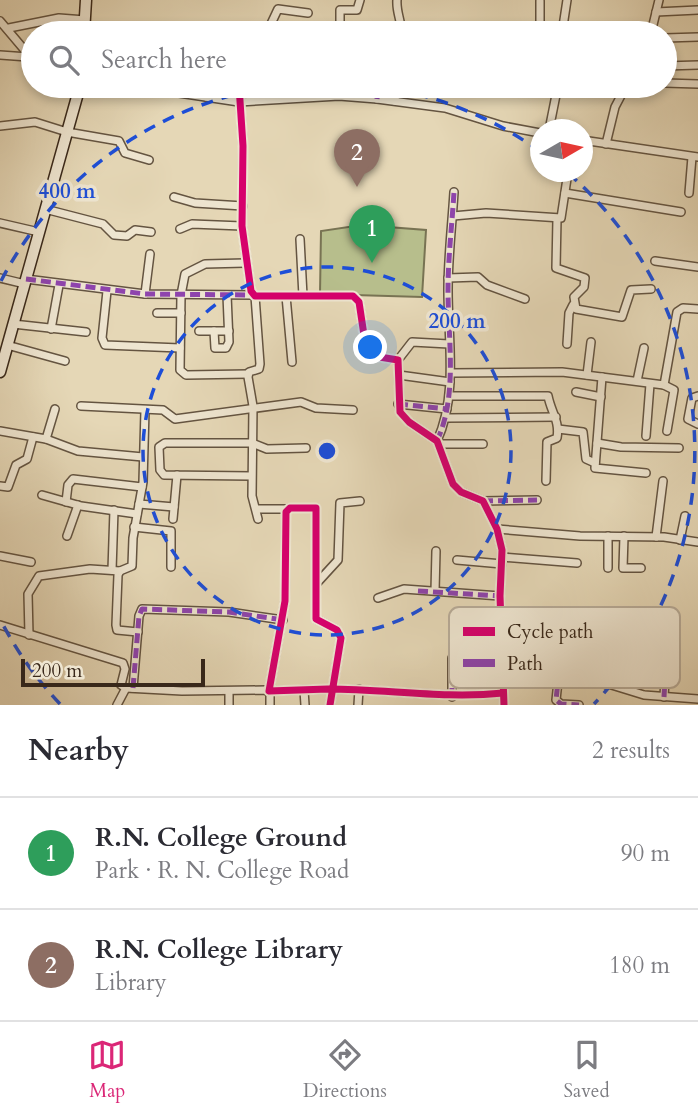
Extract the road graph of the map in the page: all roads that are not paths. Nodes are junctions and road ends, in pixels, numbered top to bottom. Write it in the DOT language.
graph roads {
  1 [pos="86,0"];
  2 [pos="360,0"];
  3 [pos="397,0"];
  4 [pos="567,0"];
  5 [pos="659,0"];
  6 [pos="540,2"];
  7 [pos="698,10"];
  8 [pos="656,12"];
  9 [pos="308,13"];
  10 [pos="0,20"];
  11 [pos="85,20"];
  12 [pos="44,21"];
  13 [pos="272,21"];
  14 [pos="340,21"];
  15 [pos="401,21"];
  16 [pos="540,21"];
  17 [pos="564,21"];
  18 [pos="654,21"];
  19 [pos="21,26"];
  20 [pos="9,28"];
  21 [pos="698,37"];
  22 [pos="677,38"];
  23 [pos="21,45"];
  24 [pos="0,55"];
  25 [pos="21,58"];
  26 [pos="677,65"];
  27 [pos="698,65"];
  28 [pos="677,83"];
  29 [pos="698,84"];
  30 [pos="77,98"];
  31 [pos="213,98"];
  32 [pos="239,98"];
  33 [pos="306,98"];
  34 [pos="365,98"];
  35 [pos="395,98"];
  36 [pos="555,98"];
  37 [pos="620,98"];
  38 [pos="377,99"];
  39 [pos="395,101"];
  40 [pos="239,102"];
  41 [pos="552,119"];
  42 [pos="0,125"];
  43 [pos="530,131"];
  44 [pos="68,132"];
  45 [pos="593,142"];
  46 [pos="606,144"];
  47 [pos="695,157"];
  48 [pos="149,160"];
  49 [pos="566,182"];
  50 [pos="454,192"];
  51 [pos="565,192"];
  52 [pos="689,193"];
  53 [pos="174,197"];
  54 [pos="243,206"];
  55 [pos="45,209"];
  56 [pos="681,212"];
  57 [pos="453,216"];
  58 [pos="557,219"];
  59 [pos="0,223"];
  60 [pos="242,226"];
  61 [pos="180,229"];
  62 [pos="38,232"];
  63 [pos="151,232"];
  64 [pos="300,239"];
  65 [pos="149,254"];
  66 [pos="655,261"];
  67 [pos="245,262"];
  68 [pos="698,267"];
  69 [pos="0,278"];
  70 [pos="448,278"];
  71 [pos="25,281"];
  72 [pos="59,285"];
  73 [pos="650,289"];
  74 [pos="107,291"];
  75 [pos="145,294"];
  76 [pos="181,295"];
  77 [pos="227,295"];
  78 [pos="254,295"];
  79 [pos="286,296"];
  80 [pos="303,296"];
  81 [pos="525,299"];
  82 [pos="573,305"];
  83 [pos="698,309"];
  84 [pos="157,313"];
  85 [pos="181,313"];
  86 [pos="13,324"];
  87 [pos="51,329"];
  88 [pos="199,331"];
  89 [pos="214,331"];
  90 [pos="229,331"];
  91 [pos="86,332"];
  92 [pos="591,342"];
  93 [pos="567,344"];
  94 [pos="7,345"];
  95 [pos="449,345"];
  96 [pos="180,348"];
  97 [pos="644,348"];
  98 [pos="398,360"];
  99 [pos="65,361"];
  100 [pos="292,362"];
  101 [pos="0,372"];
  102 [pos="450,373"];
  103 [pos="248,374"];
  104 [pos="399,375"];
  105 [pos="587,375"];
  106 [pos="602,377"];
  107 [pos="636,381"];
  108 [pos="450,382"];
  109 [pos="650,384"];
  110 [pos="664,385"];
  111 [pos="576,392"];
  112 [pos="449,396"];
  113 [pos="698,396"];
  114 [pos="601,397"];
  115 [pos="398,404"];
  116 [pos="81,406"];
  117 [pos="447,409"];
  118 [pos="55,410"];
  119 [pos="145,410"];
  120 [pos="253,410"];
  121 [pos="353,410"];
  122 [pos="556,417"];
  123 [pos="446,418"];
  124 [pos="698,424"];
  125 [pos="558,429"];
  126 [pos="0,430"];
  127 [pos="667,431"];
  128 [pos="33,436"];
  129 [pos="646,436"];
  130 [pos="46,439"];
  131 [pos="252,443"];
  132 [pos="438,443"];
  133 [pos="597,443"];
  134 [pos="483,444"];
  135 [pos="306,448"];
  136 [pos="679,448"];
  137 [pos="144,457"];
  138 [pos="595,463"];
  139 [pos="646,473"];
  140 [pos="177,475"];
  141 [pos="251,476"];
  142 [pos="546,481"];
  143 [pos="663,481"];
  144 [pos="0,486"];
  145 [pos="142,487"];
  146 [pos="42,495"];
  147 [pos="537,500"];
  148 [pos="360,501"];
  149 [pos="483,501"];
  150 [pos="66,502"];
  151 [pos="139,504"];
  152 [pos="78,505"];
  153 [pos="174,507"];
  154 [pos="257,509"];
  155 [pos="287,509"];
  156 [pos="114,510"];
  157 [pos="137,514"];
  158 [pos="685,516"];
  159 [pos="173,519"];
  160 [pos="258,519"];
  161 [pos="134,527"];
  162 [pos="497,529"];
  163 [pos="67,536"];
  164 [pos="608,536"];
  165 [pos="624,536"];
  166 [pos="656,537"];
  167 [pos="680,540"];
  168 [pos="698,542"];
  169 [pos="436,551"];
  170 [pos="0,556"];
  171 [pos="457,560"];
  172 [pos="502,560"];
  173 [pos="31,562"];
  174 [pos="577,563"];
  175 [pos="171,567"];
  176 [pos="608,568"];
  177 [pos="641,568"];
  178 [pos="116,571"];
  179 [pos="316,584"];
  180 [pos="435,592"];
  181 [pos="500,596"];
  182 [pos="378,597"];
  183 [pos="501,607"];
  184 [pos="283,620"];
  185 [pos="0,625"];
  186 [pos="138,632"];
  187 [pos="29,635"];
  188 [pos="130,688"];
  189 [pos="503,688"];
  190 [pos="557,688"];
  191 [pos="617,688"];
  192 [pos="665,688"];
  193 [pos="333,689"];
  194 [pos="359,689"];
  195 [pos="304,690"];
  196 [pos="229,691"];
  197 [pos="269,691"];
  198 [pos="503,694"];
  199 [pos="644,695"];
  200 [pos="664,697"];
  201 [pos="698,699"];
  202 [pos="448,700"];
  203 [pos="117,705"];
  204 [pos="229,705"];
  205 [pos="270,705"];
  206 [pos="305,705"];
  207 [pos="330,705"];
  208 [pos="358,705"];
  209 [pos="504,705"];
  210 [pos="579,705"];
  211 [pos="643,705"];
  1 -- 11 [label="main road"];
  2 -- 14 [label="street"];
  3 -- 15 [label="street"];
  4 -- 17 [label="street"];
  5 -- 8 [label="street"];
  6 -- 16 [label="street"];
  7 -- 8 [label="street"];
  8 -- 18 [label="street"];
  9 -- 13 [label="street"];
  10 -- 20 [label="street"];
  11 -- 12 [label="street"];
  19 -- 20 [label="street"];
  20 -- 23 [label="street"];
  21 -- 22 [label="street"];
  24 -- 25 [label="street"];
  26 -- 27 [label="street"];
  28 -- 29 [label="street"];
  30 -- 44 [label="main road"];
  31 -- 40 [label="street"];
  32 -- 40 [label="street"];
  33 -- 40 [label="street"];
  34 -- 38 [label="street"];
  35 -- 39 [label="street"];
  36 -- 41 [label="street"];
  37 -- 46 [label="street"];
  38 -- 39 [label="street"];
  39 -- 43 [label="street"];
  40 -- 54 [label="street"];
  42 -- 44 [label="street"];
  44 -- 48 [label="street"];
  44 -- 55 [label="main road"];
  45 -- 46 [label="street"];
  46 -- 47 [label="street"];
  47 -- 52 [label="street"];
  49 -- 51 [label="street"];
  50 -- 57 [label="street"];
  51 -- 56 [label="street"];
  51 -- 58 [label="street"];
  53 -- 54 [label="street"];
  54 -- 60 [label="street"];
  55 -- 62 [label="main road"];
  55 -- 63 [label="street"];
  57 -- 58 [label="street"];
  57 -- 70 [label="street"];
  58 -- 82 [label="street"];
  59 -- 62 [label="street"];
  60 -- 61 [label="street"];
  60 -- 67 [label="street"];
  62 -- 71 [label="main road"];
  64 -- 80 [label="street"];
  65 -- 75 [label="street"];
  66 -- 68 [label="street"];
  67 -- 76 [label="street"];
  67 -- 78 [label="street"];
  69 -- 71 [label="street"];
  70 -- 81 [label="street"];
  70 -- 95 [label="street"];
  71 -- 72 [label="street"];
  71 -- 86 [label="main road"];
  72 -- 74 [label="street"];
  72 -- 87 [label="street"];
  73 -- 82 [label="street"];
  74 -- 75 [label="street"];
  74 -- 96 [label="street"];
  75 -- 76 [label="street"];
  76 -- 77 [label="street"];
  76 -- 85 [label="street"];
  77 -- 78 [label="street"];
  77 -- 90 [label="street"];
  78 -- 79 [label="street"];
  78 -- 103 [label="street"];
  79 -- 80 [label="street"];
  79 -- 100 [label="street"];
  80 -- 98 [label="street"];
  82 -- 93 [label="street"];
  83 -- 110 [label="street"];
  84 -- 85 [label="street"];
  85 -- 96 [label="street"];
  86 -- 87 [label="street"];
  86 -- 94 [label="main road"];
  87 -- 91 [label="street"];
  88 -- 89 [label="street"];
  89 -- 90 [label="street"];
  89 -- 90 [label="street"];
  92 -- 105 [label="street"];
  94 -- 99 [label="street"];
  94 -- 101 [label="main road"];
  95 -- 98 [label="street"];
  95 -- 102 [label="street"];
  96 -- 103 [label="street"];
  97 -- 107 [label="street"];
  98 -- 104 [label="street"];
  102 -- 105 [label="street"];
  102 -- 108 [label="street"];
  103 -- 120 [label="street"];
  104 -- 108 [label="street"];
  104 -- 115 [label="street"];
  105 -- 106 [label="street"];
  106 -- 107 [label="street"];
  106 -- 114 [label="street"];
  107 -- 109 [label="street"];
  108 -- 112 [label="street"];
  109 -- 110 [label="street"];
  109 -- 129 [label="street"];
  110 -- 127 [label="street"];
  111 -- 114 [label="street"];
  112 -- 117 [label="street"];
  112 -- 122 [label="street"];
  113 -- 124 [label="street"];
  114 -- 133 [label="street"];
  115 -- 117 [label="street"];
  115 -- 132 [label="street"];
  116 -- 119 [label="street"];
  117 -- 123 [label="street"];
  118 -- 130 [label="street"];
  119 -- 120 [label="street"];
  119 -- 137 [label="street"];
  120 -- 121 [label="street"];
  120 -- 131 [label="street"];
  122 -- 123 [label="street"];
  122 -- 125 [label="street"];
  123 -- 132 [label="street"];
  125 -- 138 [label="street"];
  125 -- 142 [label="street"];
  126 -- 128 [label="street"];
  128 -- 130 [label="street"];
  128 -- 144 [label="street"];
  130 -- 137 [label="street"];
  131 -- 135 [label="street"];
  131 -- 140 [label="street"];
  131 -- 141 [label="street"];
  132 -- 134 [label="street"];
  132 -- 149 [label="street"];
  133 -- 136 [label="street"];
  133 -- 138 [label="street"];
  137 -- 145 [label="street"];
  138 -- 139 [label="street"];
  140 -- 141 [label="street"];
  140 -- 153 [label="street"];
  141 -- 154 [label="street"];
  143 -- 166 [label="street"];
  145 -- 150 [label="street"];
  145 -- 151 [label="street"];
  146 -- 150 [label="street"];
  147 -- 149 [label="street"];
  148 -- 179 [label="street"];
  149 -- 162 [label="street"];
  150 -- 152 [label="street"];
  151 -- 153 [label="street"];
  151 -- 157 [label="street"];
  152 -- 156 [label="street"];
  152 -- 163 [label="street"];
  153 -- 159 [label="street"];
  154 -- 155 [label="street"];
  154 -- 160 [label="street"];
  155 -- 179 [label="street"];
  155 -- 184 [label="street"];
  156 -- 157 [label="street"];
  156 -- 178 [label="street"];
  157 -- 161 [label="street"];
  158 -- 167 [label="street"];
  161 -- 175 [label="street"];
  161 -- 178 [label="street"];
  162 -- 164 [label="street"];
  162 -- 172 [label="street"];
  164 -- 165 [label="street"];
  164 -- 176 [label="street"];
  165 -- 166 [label="street"];
  165 -- 177 [label="street"];
  166 -- 167 [label="street"];
  167 -- 168 [label="street"];
  169 -- 180 [label="street"];
  170 -- 173 [label="street"];
  171 -- 172 [label="street"];
  172 -- 174 [label="street"];
  172 -- 181 [label="street"];
  178 -- 186 [label="street"];
  178 -- 187 [label="street"];
  179 -- 193 [label="street"];
  180 -- 181 [label="street"];
  180 -- 182 [label="street"];
  181 -- 183 [label="street"];
  184 -- 186 [label="street"];
  184 -- 197 [label="street"];
  185 -- 187 [label="street"];
  186 -- 188 [label="street"];
  187 -- 188 [label="street"];
  188 -- 196 [label="street"];
  188 -- 203 [label="street"];
  189 -- 198 [label="street"];
  190 -- 210 [label="street"];
  191 -- 199 [label="street"];
  192 -- 200 [label="street"];
  193 -- 194 [label="street"];
  193 -- 195 [label="street"];
  193 -- 207 [label="street"];
  194 -- 202 [label="street"];
  194 -- 208 [label="street"];
  195 -- 197 [label="street"];
  195 -- 206 [label="street"];
  196 -- 197 [label="street"];
  196 -- 204 [label="street"];
  197 -- 205 [label="street"];
  198 -- 202 [label="street"];
  198 -- 209 [label="street"];
  199 -- 200 [label="street"];
  199 -- 211 [label="street"];
  200 -- 201 [label="street"];
}
